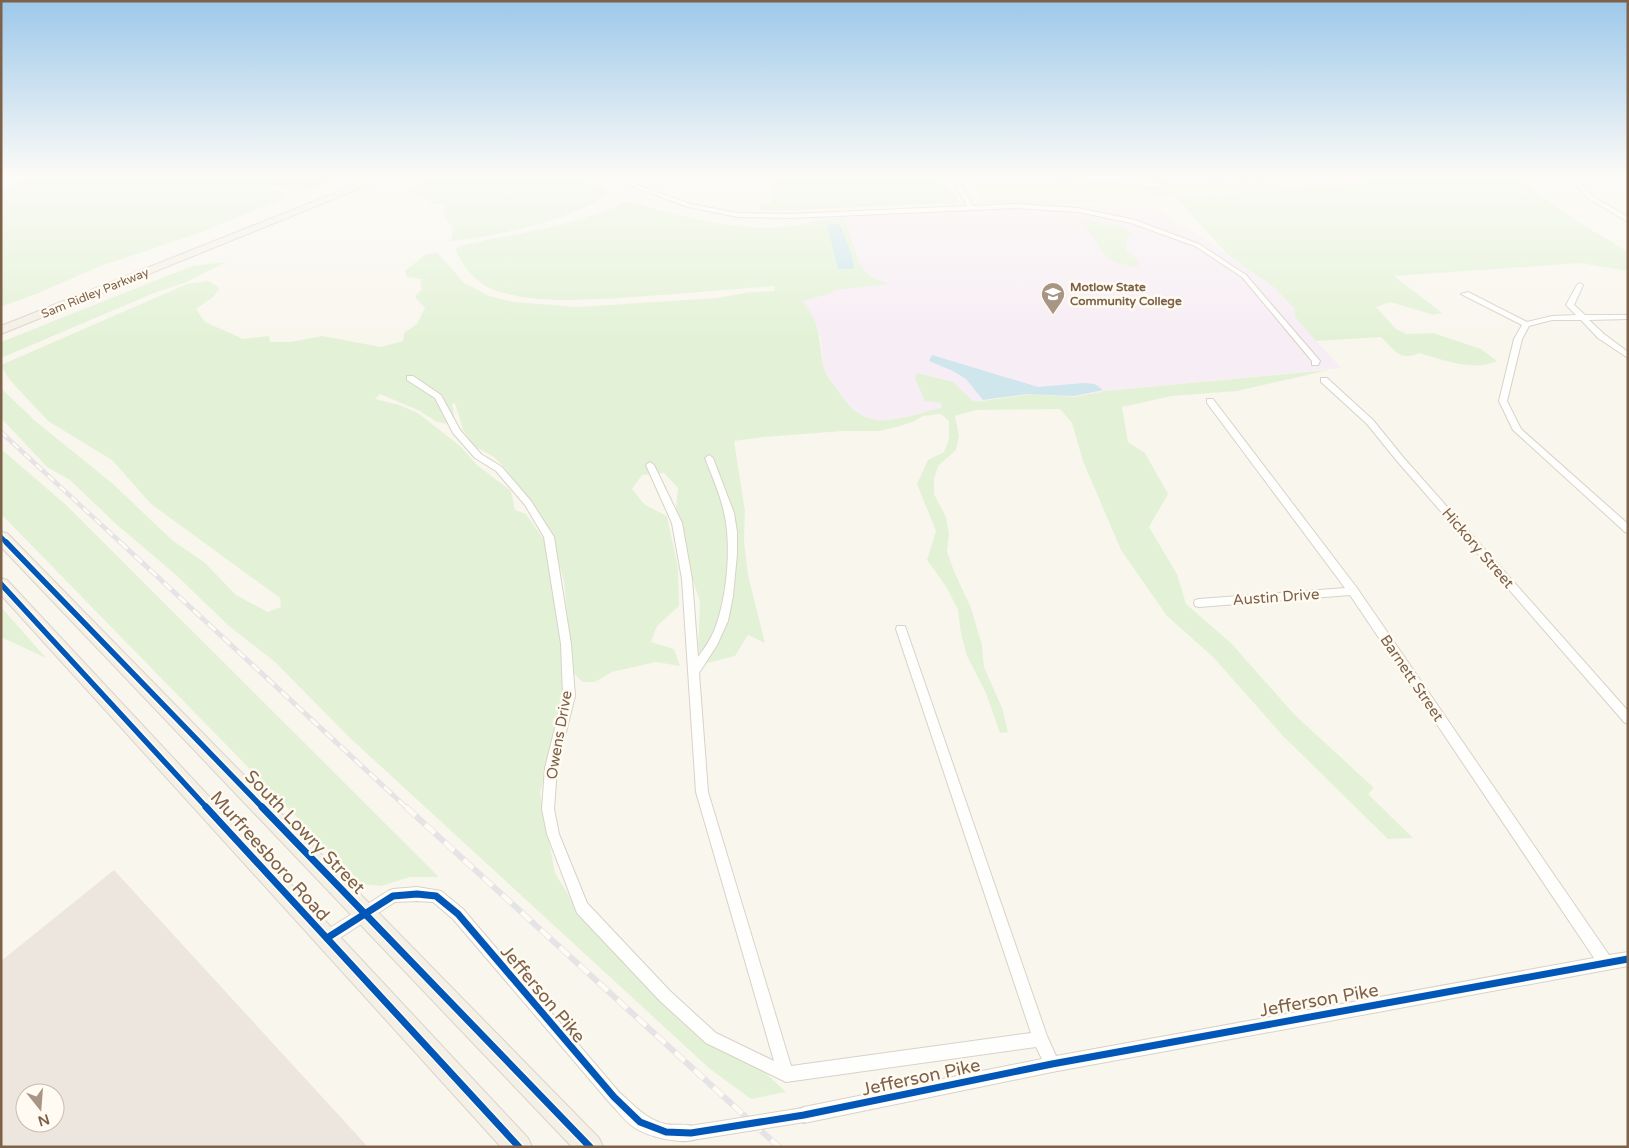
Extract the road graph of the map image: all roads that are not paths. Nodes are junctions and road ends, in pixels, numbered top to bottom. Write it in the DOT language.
graph roads {
  1 [pos="228,231"];
  2 [pos="249,231"];
  3 [pos="1158,231"];
  4 [pos="1580,285"];
  5 [pos="1465,294"];
  6 [pos="1581,316"];
  7 [pos="1628,317"];
  8 [pos="1,322"];
  9 [pos="1526,324"];
  10 [pos="1,330"];
  11 [pos="1628,356"];
  12 [pos="1315,363"];
  13 [pos="410,378"];
  14 [pos="1324,380"];
  15 [pos="1210,401"];
  16 [pos="709,458"];
  17 [pos="650,465"];
  18 [pos="1628,530"];
  19 [pos="1,537"];
  20 [pos="1,584"];
  21 [pos="1353,591"];
  22 [pos="1199,603"];
  23 [pos="901,629"];
  24 [pos="693,674"];
  25 [pos="1628,719"];
  26 [pos="365,914"];
  27 [pos="327,938"];
  28 [pos="1628,959"];
  29 [pos="1605,962"];
  30 [pos="1040,1038"];
  31 [pos="1052,1064"];
  32 [pos="786,1074"];
  33 [pos="519,1147"];
  34 [pos="590,1147"];
  1 -- 8 [label="main road, Sam Ridley Parkway"];
  2 -- 10 [label="main road, Sam Ridley Parkway"];
  3 -- 12 [label="street"];
  4 -- 6 [label="street"];
  5 -- 9 [label="street"];
  6 -- 7 [label="street"];
  6 -- 9 [label="street"];
  6 -- 11 [label="street"];
  9 -- 18 [label="street"];
  13 -- 32 [label="street, Owens Drive"];
  14 -- 25 [label="street, Hickory Street"];
  15 -- 21 [label="street, Barnett Street"];
  16 -- 24 [label="street"];
  17 -- 24 [label="street"];
  19 -- 26 [label="main road, South Lowry Street"];
  20 -- 27 [label="main road, Murfreesboro Road"];
  21 -- 22 [label="street, Austin Drive"];
  21 -- 29 [label="street, Barnett Street"];
  23 -- 30 [label="street"];
  24 -- 32 [label="street"];
  26 -- 27 [label="street, Jefferson Pike"];
  26 -- 31 [label="street, Jefferson Pike, bridge"];
  26 -- 34 [label="main road, South Lowry Street"];
  27 -- 33 [label="main road, Murfreesboro Road"];
  28 -- 29 [label="street, Jefferson Pike"];
  29 -- 31 [label="street, Jefferson Pike"];
  30 -- 31 [label="street"];
  30 -- 32 [label="street"];
}
